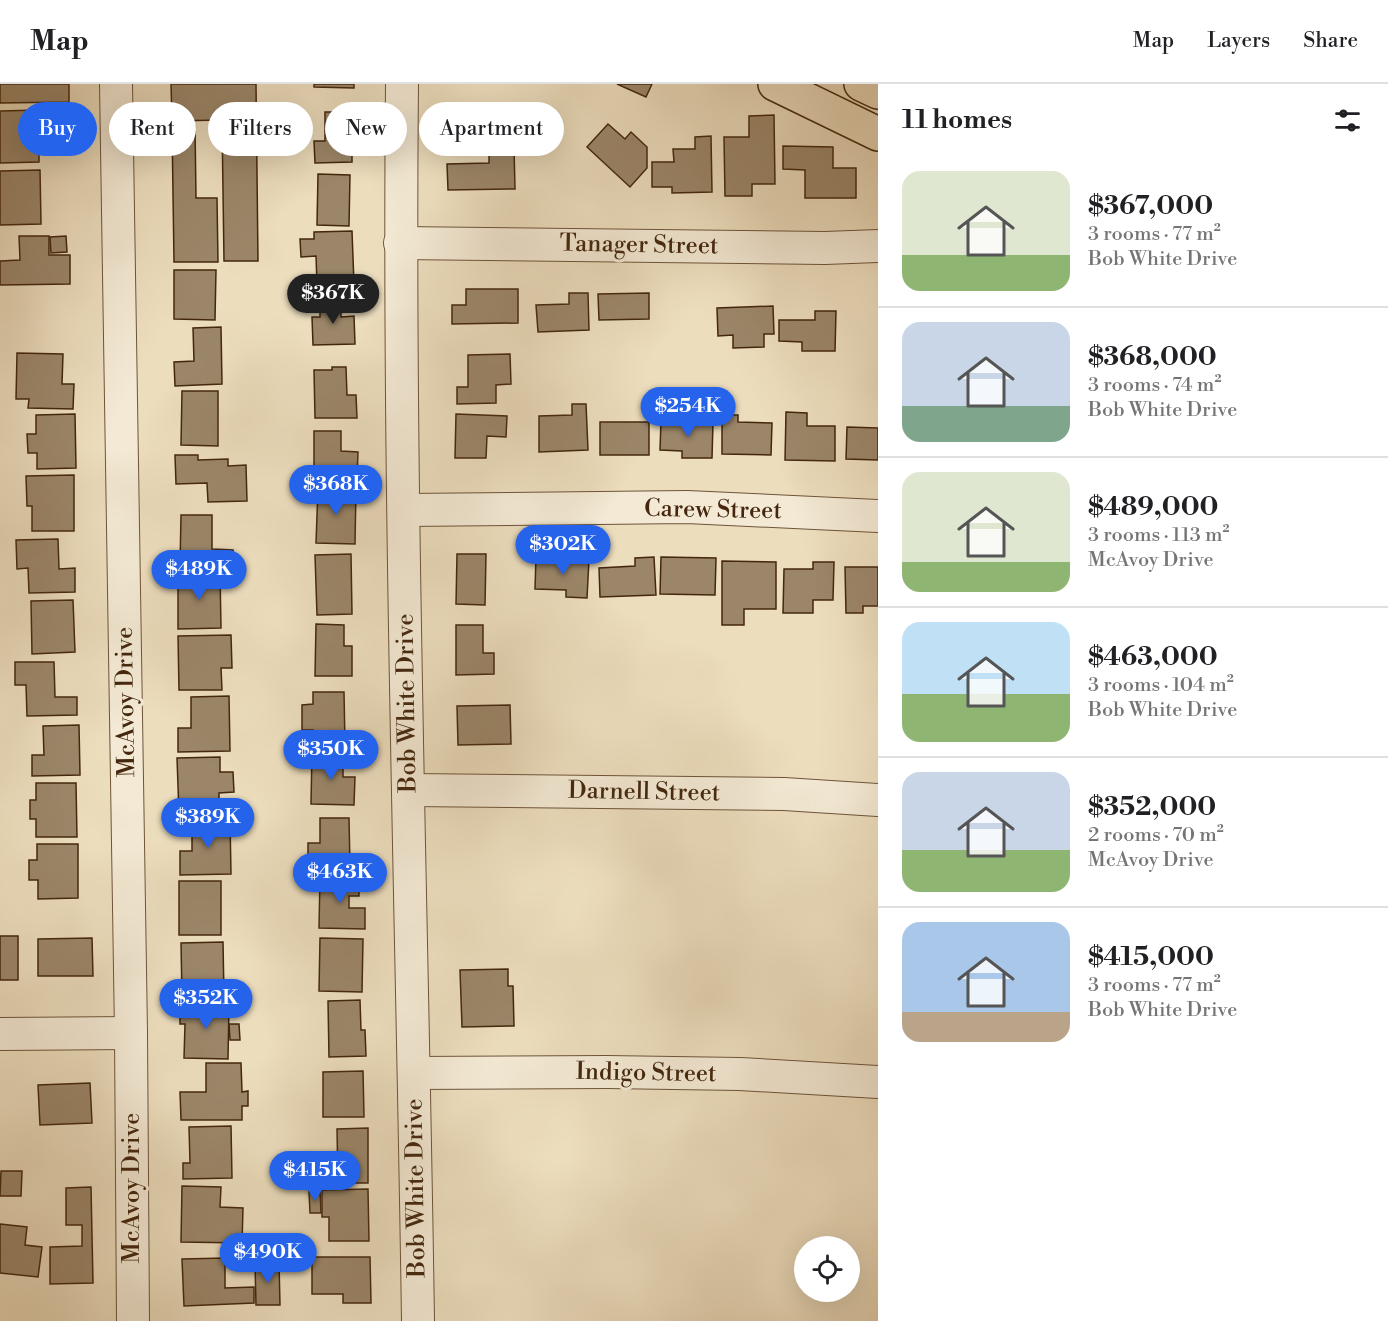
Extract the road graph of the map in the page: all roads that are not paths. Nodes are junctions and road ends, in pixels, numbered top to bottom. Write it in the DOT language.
graph roads {
  1 [pos="116,84"];
  2 [pos="402,84"];
  3 [pos="775,84"];
  4 [pos="861,84"];
  5 [pos="878,92"];
  6 [pos="878,134"];
  7 [pos="400,243"];
  8 [pos="878,246"];
  9 [pos="404,510"];
  10 [pos="878,516"];
  11 [pos="409,789"];
  12 [pos="878,800"];
  13 [pos="131,1033"];
  14 [pos="0,1034"];
  15 [pos="414,1073"];
  16 [pos="878,1082"];
  17 [pos="133,1321"];
  18 [pos="418,1321"];
  1 -- 13 [label="street, McAvoy Drive"];
  2 -- 7 [label="street, Bob White Drive"];
  3 -- 6 [label="main road"];
  4 -- 5 [label="main road"];
  7 -- 8 [label="street, Tanager Street"];
  7 -- 9 [label="street, Bob White Drive"];
  9 -- 10 [label="street, Carew Street"];
  9 -- 11 [label="street, Bob White Drive"];
  11 -- 12 [label="street, Darnell Street"];
  11 -- 15 [label="street, Bob White Drive"];
  13 -- 14 [label="street"];
  13 -- 17 [label="street, McAvoy Drive"];
  15 -- 16 [label="street, Indigo Street"];
  15 -- 18 [label="street, Bob White Drive"];
}
